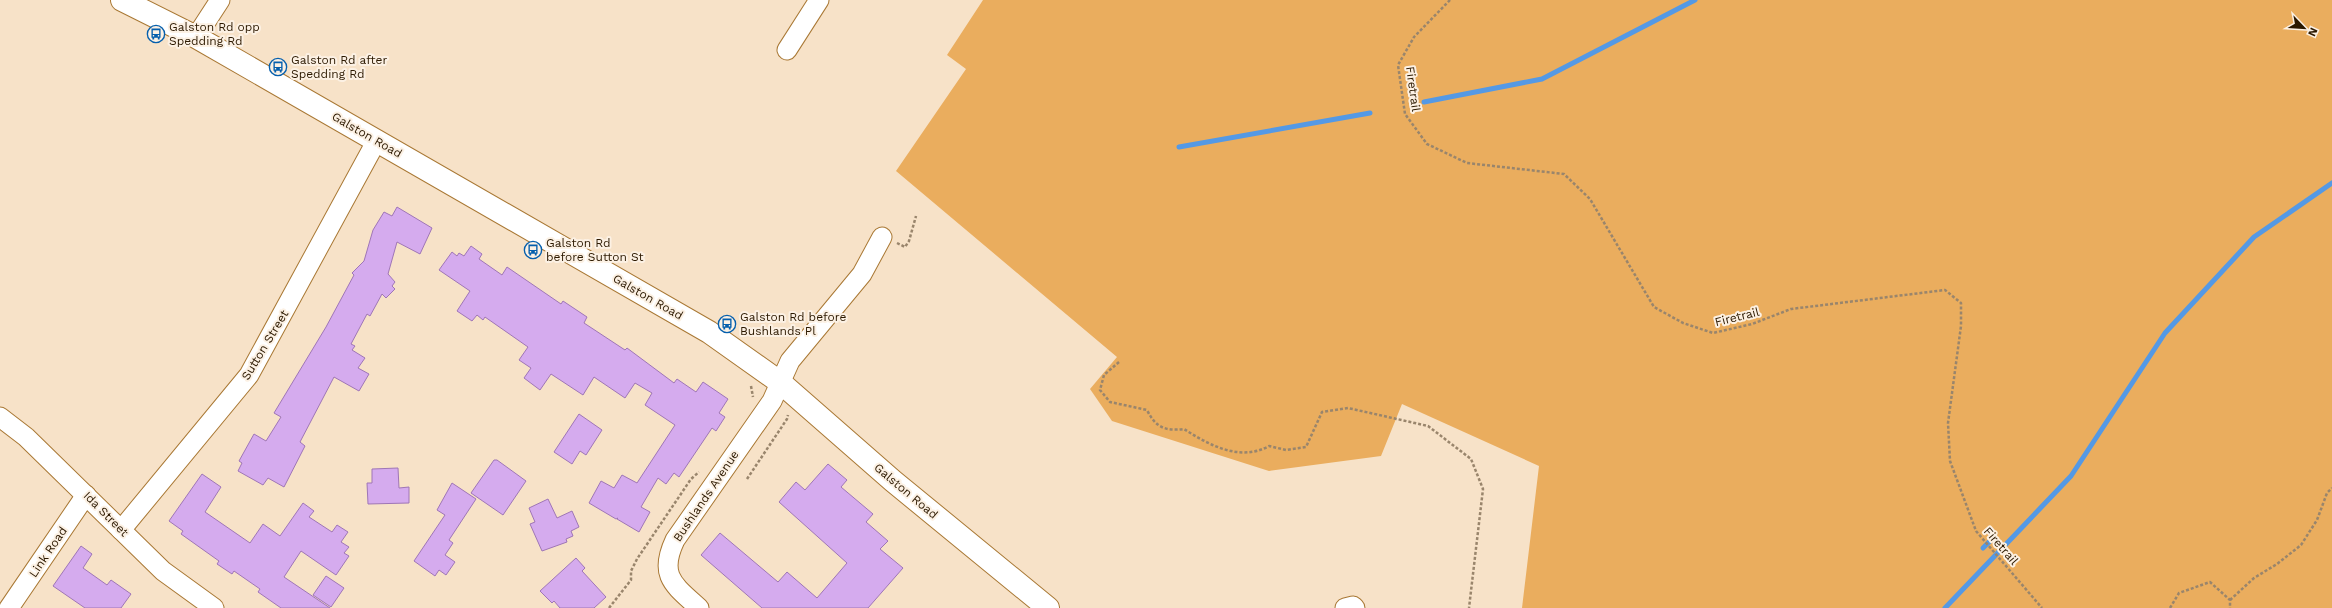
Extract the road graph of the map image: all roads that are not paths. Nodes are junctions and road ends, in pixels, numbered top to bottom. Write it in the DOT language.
graph roads {
  1 [pos="122,0"];
  2 [pos="220,0"];
  3 [pos="819,0"];
  4 [pos="196,37"];
  5 [pos="787,50"];
  6 [pos="377,140"];
  7 [pos="882,237"];
  8 [pos="781,383"];
  9 [pos="0,417"];
  10 [pos="86,495"];
  11 [pos="122,530"];
  12 [pos="9,608"];
  13 [pos="214,608"];
  14 [pos="699,608"];
  15 [pos="1048,608"];
  16 [pos="1345,608"];
  17 [pos="1355,608"];
  1 -- 4 [label="main road, Galston Road"];
  2 -- 4 [label="street"];
  3 -- 5 [label="street"];
  4 -- 6 [label="main road, Galston Road"];
  6 -- 8 [label="main road, Galston Road"];
  6 -- 11 [label="street, Sutton Street"];
  7 -- 8 [label="street, Bushlands Avenue"];
  8 -- 14 [label="street, Bushlands Avenue"];
  8 -- 15 [label="main road, Galston Road"];
  9 -- 10 [label="street, Ida Street"];
  10 -- 11 [label="street, Ida Street"];
  10 -- 12 [label="street, Link Road"];
  11 -- 13 [label="street, Ida Street"];
  16 -- 17 [label="street"];
}
